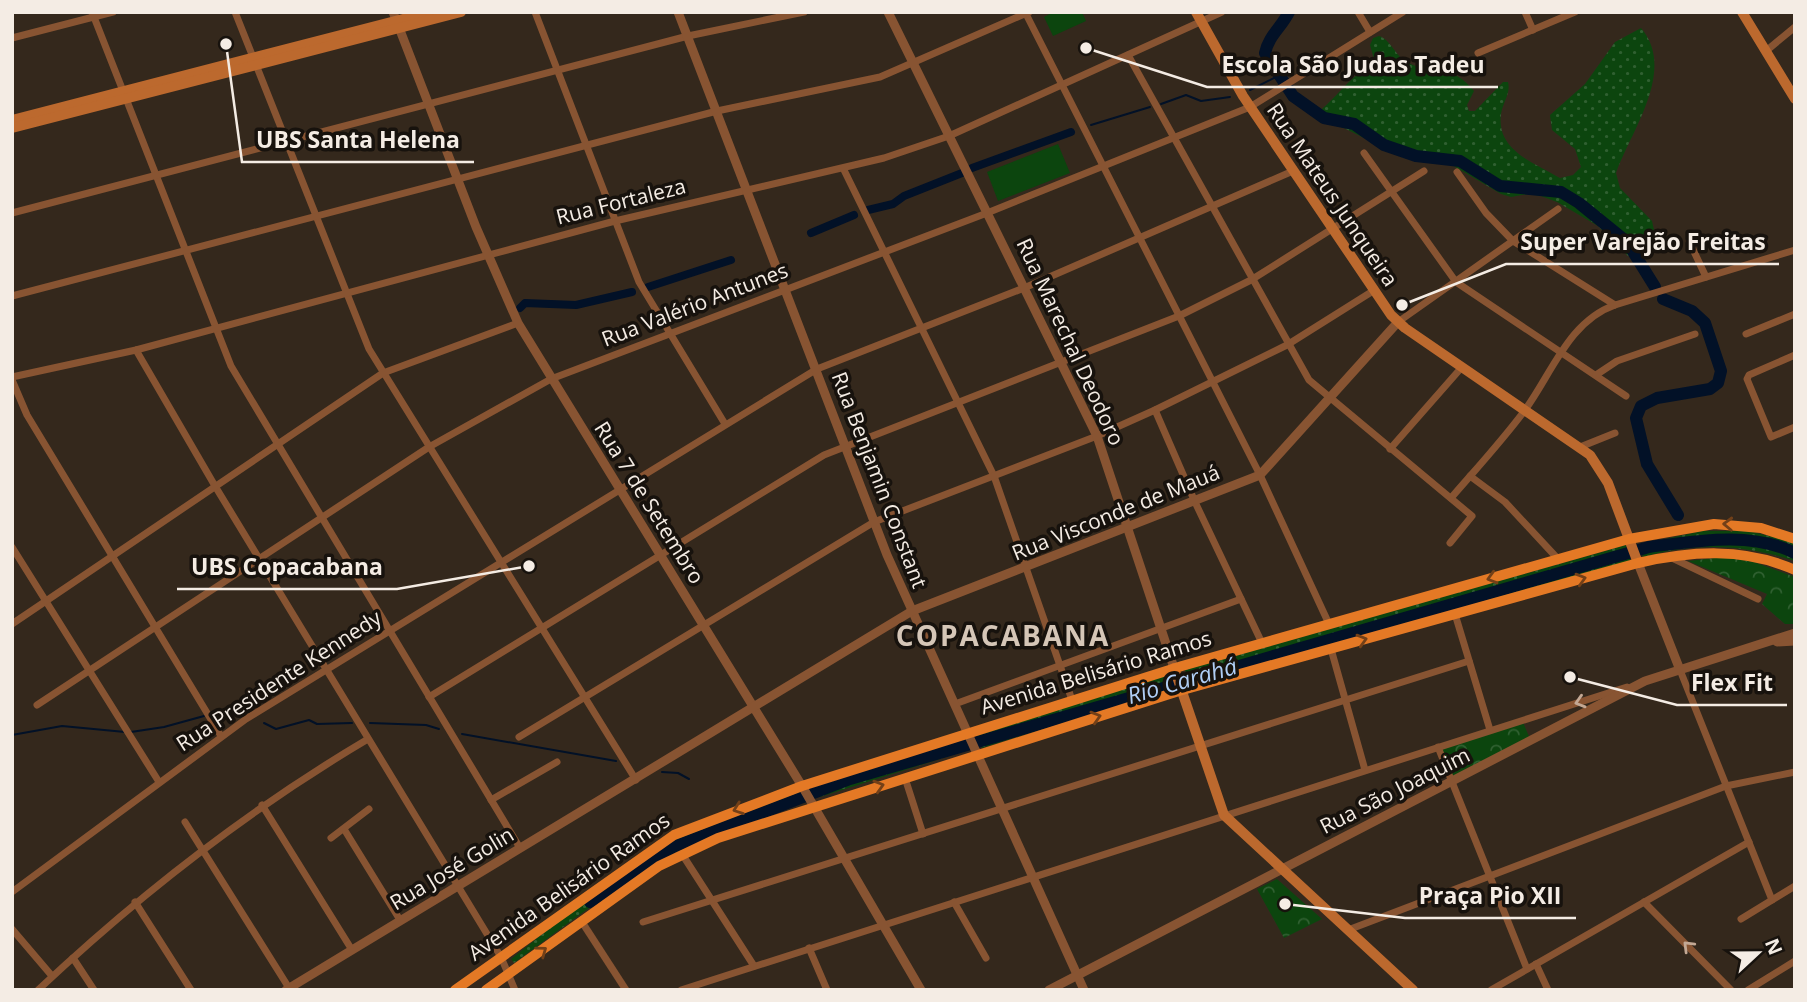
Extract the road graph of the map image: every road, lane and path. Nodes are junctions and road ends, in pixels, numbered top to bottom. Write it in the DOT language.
graph roads {
  1 [pos="113,12"];
  2 [pos="235,12"];
  3 [pos="430,12"];
  4 [pos="461,12"];
  5 [pos="535,12"];
  6 [pos="678,12"];
  7 [pos="804,12"];
  8 [pos="888,12"];
  9 [pos="1222,12"];
  10 [pos="1358,12"];
  11 [pos="1402,12"];
  12 [pos="1525,12"];
  13 [pos="1575,12"];
  14 [pos="1742,12"];
  15 [pos="1027,13"];
  16 [pos="93,15"];
  17 [pos="1199,17"];
  18 [pos="396,20"];
  19 [pos="1795,27"];
  20 [pos="1533,30"];
  21 [pos="1370,32"];
  22 [pos="688,36"];
  23 [pos="12,38"];
  24 [pos="1766,51"];
  25 [pos="1478,53"];
  26 [pos="1128,55"];
  27 [pos="254,61"];
  28 [pos="914,64"];
  29 [pos="557,70"];
  30 [pos="1062,85"];
  31 [pos="124,95"];
  32 [pos="1795,99"];
  33 [pos="428,104"];
  34 [pos="1250,107"];
  35 [pos="717,111"];
  36 [pos="12,120"];
  37 [pos="12,128"];
  38 [pos="949,136"];
  39 [pos="1174,137"];
  40 [pos="285,142"];
  41 [pos="586,146"];
  42 [pos="1364,153"];
  43 [pos="1103,166"];
  44 [pos="844,170"];
  45 [pos="1293,171"];
  46 [pos="1424,171"];
  47 [pos="1457,172"];
  48 [pos="155,176"];
  49 [pos="458,180"];
  50 [pos="747,189"];
  51 [pos="1392,192"];
  52 [pos="1212,207"];
  53 [pos="1558,209"];
  54 [pos="987,213"];
  55 [pos="12,214"];
  56 [pos="315,218"];
  57 [pos="615,221"];
  58 [pos="1334,230"];
  59 [pos="1140,238"];
  60 [pos="1513,241"];
  61 [pos="1689,242"];
  62 [pos="1795,250"];
  63 [pos="184,252"];
  64 [pos="884,252"];
  65 [pos="487,255"];
  66 [pos="1706,277"];
  67 [pos="1251,280"];
  68 [pos="1456,282"];
  69 [pos="1024,288"];
  70 [pos="786,289"];
  71 [pos="1373,291"];
  72 [pos="344,292"];
  73 [pos="12,296"];
  74 [pos="1615,305"];
  75 [pos="1795,314"];
  76 [pos="1179,316"];
  77 [pos="518,323"];
  78 [pos="1398,323"];
  79 [pos="213,327"];
  80 [pos="921,328"];
  81 [pos="668,334"];
  82 [pos="1695,334"];
  83 [pos="1746,334"];
  84 [pos="1287,345"];
  85 [pos="136,350"];
  86 [pos="1562,353"];
  87 [pos="1795,355"];
  88 [pos="1061,364"];
  89 [pos="1462,368"];
  90 [pos="817,369"];
  91 [pos="383,373"];
  92 [pos="1595,375"];
  93 [pos="12,379"];
  94 [pos="551,379"];
  95 [pos="1213,382"];
  96 [pos="1626,396"];
  97 [pos="1329,399"];
  98 [pos="958,403"];
  99 [pos="1155,410"];
  100 [pos="1525,410"];
  101 [pos="725,424"];
  102 [pos="1795,427"];
  103 [pos="1615,433"];
  104 [pos="1097,436"];
  105 [pos="277,445"];
  106 [pos="845,445"];
  107 [pos="429,447"];
  108 [pos="1580,447"];
  109 [pos="1390,449"];
  110 [pos="1260,475"];
  111 [pos="994,476"];
  112 [pos="1470,476"];
  113 [pos="215,486"];
  114 [pos="620,489"];
  115 [pos="1451,498"];
  116 [pos="1195,502"];
  117 [pos="321,518"];
  118 [pos="874,522"];
  119 [pos="1128,529"];
  120 [pos="1795,539"];
  121 [pos="1630,542"];
  122 [pos="1450,543"];
  123 [pos="12,547"];
  124 [pos="660,555"];
  125 [pos="112,556"];
  126 [pos="1669,556"];
  127 [pos="259,559"];
  128 [pos="1558,559"];
  129 [pos="1637,561"];
  130 [pos="500,562"];
  131 [pos="1026,568"];
  132 [pos="1795,570"];
  133 [pos="1241,599"];
  134 [pos="1758,599"];
  135 [pos="47,601"];
  136 [pos="912,611"];
  137 [pos="1455,614"];
  138 [pos="12,624"];
  139 [pos="1329,624"];
  140 [pos="704,626"];
  141 [pos="155,628"];
  142 [pos="541,628"];
  143 [pos="1161,628"];
  144 [pos="389,631"];
  145 [pos="1795,633"];
  146 [pos="1795,641"];
  147 [pos="1262,643"];
  148 [pos="1765,643"];
  149 [pos="1331,649"];
  150 [pos="1469,661"];
  151 [pos="1060,666"];
  152 [pos="90,670"];
  153 [pos="326,670"];
  154 [pos="1175,670"];
  155 [pos="1680,670"];
  156 [pos="1645,681"];
  157 [pos="1181,688"];
  158 [pos="429,697"];
  159 [pos="586,699"];
  160 [pos="1072,700"];
  161 [pos="1345,700"];
  162 [pos="955,704"];
  163 [pos="37,705"];
  164 [pos="754,708"];
  165 [pos="1490,730"];
  166 [pos="969,735"];
  167 [pos="221,736"];
  168 [pos="519,737"];
  169 [pos="368,739"];
  170 [pos="1200,746"];
  171 [pos="1438,747"];
  172 [pos="976,752"];
  173 [pos="557,762"];
  174 [pos="1365,770"];
  175 [pos="1795,772"];
  176 [pos="905,778"];
  177 [pos="636,780"];
  178 [pos="159,782"];
  179 [pos="1452,782"];
  180 [pos="1726,786"];
  181 [pos="808,795"];
  182 [pos="491,800"];
  183 [pos="262,805"];
  184 [pos="369,809"];
  185 [pos="1002,809"];
  186 [pos="1224,815"];
  187 [pos="185,822"];
  188 [pos="344,829"];
  189 [pos="923,834"];
  190 [pos="331,838"];
  191 [pos="1749,842"];
  192 [pos="520,848"];
  193 [pos="203,850"];
  194 [pos="682,853"];
  195 [pos="844,859"];
  196 [pos="1282,870"];
  197 [pos="1489,876"];
  198 [pos="1033,877"];
  199 [pos="458,885"];
  200 [pos="1795,886"];
  201 [pos="12,892"];
  202 [pos="712,900"];
  203 [pos="1772,900"];
  204 [pos="135,902"];
  205 [pos="954,902"];
  206 [pos="1644,902"];
  207 [pos="1741,919"];
  208 [pos="400,920"];
  209 [pos="582,922"];
  210 [pos="643,922"];
  211 [pos="884,925"];
  212 [pos="12,929"];
  213 [pos="1348,930"];
  214 [pos="810,948"];
  215 [pos="352,950"];
  216 [pos="501,957"];
  217 [pos="73,958"];
  218 [pos="986,958"];
  219 [pos="1795,961"];
  220 [pos="1536,964"];
  221 [pos="754,967"];
  222 [pos="1527,969"];
  223 [pos="507,975"];
  224 [pos="1077,975"];
  225 [pos="52,976"];
  226 [pos="288,989"];
  227 [pos="38,990"];
  228 [pos="94,990"];
  229 [pos="191,990"];
  230 [pos="455,990"];
  231 [pos="486,990"];
  232 [pos="515,990"];
  233 [pos="626,990"];
  234 [pos="681,990"];
  235 [pos="827,990"];
  236 [pos="921,990"];
  237 [pos="1049,990"];
  238 [pos="1084,990"];
  239 [pos="1413,990"];
  240 [pos="1490,990"];
  241 [pos="1548,990"];
  242 [pos="1731,990"];
  243 [pos="1748,990"];
  1 -- 16 [label="street"];
  2 -- 27 [label="street"];
  3 -- 18 [label="main road"];
  4 -- 18 [label="main road"];
  5 -- 29 [label="street"];
  6 -- 22 [label="street, Rua Benjamin Constant"];
  7 -- 22 [label="street"];
  8 -- 28 [label="street, Rua Marechal Deodoro"];
  9 -- 17 [label="street, Rua Fortaleza"];
  10 -- 21 [label="street"];
  11 -- 21 [label="street, Rua Valério Antunes"];
  12 -- 20 [label="street"];
  13 -- 20 [label="street"];
  14 -- 24 [label="main road"];
  15 -- 28 [label="street"];
  15 -- 30 [label="street"];
  16 -- 23 [label="street"];
  16 -- 31 [label="street"];
  17 -- 26 [label="street, Rua Fortaleza"];
  17 -- 34 [label="main road, Rua Mateus Junqueira"];
  18 -- 27 [label="main road"];
  18 -- 33 [label="street, Rua 7 de Setembro"];
  19 -- 24 [label="street"];
  20 -- 25 [label="street"];
  21 -- 34 [label="street, Rua Valério Antunes"];
  22 -- 29 [label="street"];
  22 -- 35 [label="street, Rua Benjamin Constant"];
  24 -- 32 [label="main road"];
  26 -- 30 [label="street, Rua Fortaleza"];
  26 -- 39 [label="street"];
  27 -- 31 [label="main road"];
  27 -- 40 [label="street"];
  28 -- 35 [label="street"];
  28 -- 38 [label="street, Rua Marechal Deodoro"];
  29 -- 33 [label="street"];
  29 -- 41 [label="street"];
  30 -- 38 [label="street, Rua Fortaleza"];
  30 -- 43 [label="street"];
  31 -- 36 [label="main road"];
  31 -- 37 [label="main road"];
  31 -- 48 [label="street"];
  33 -- 40 [label="street"];
  33 -- 49 [label="street, Rua 7 de Setembro"];
  34 -- 39 [label="street, Rua Valério Antunes"];
  34 -- 45 [label="main road, Rua Mateus Junqueira"];
  35 -- 41 [label="street"];
  35 -- 50 [label="street, Rua Benjamin Constant"];
  38 -- 44 [label="street, Rua Fortaleza"];
  38 -- 54 [label="street, Rua Marechal Deodoro"];
  39 -- 43 [label="street, Rua Valério Antunes"];
  39 -- 52 [label="street"];
  40 -- 48 [label="street"];
  40 -- 56 [label="street"];
  41 -- 49 [label="street"];
  41 -- 57 [label="street"];
  42 -- 51 [label="street"];
  43 -- 54 [label="street, Rua Valério Antunes"];
  43 -- 59 [label="street"];
  44 -- 50 [label="street, Rua Fortaleza"];
  44 -- 64 [label="street"];
  45 -- 52 [label="street, Rua Presidente Kennedy"];
  45 -- 58 [label="main road, Rua Mateus Junqueira"];
  46 -- 51 [label="street"];
  47 -- 60 [label="street"];
  48 -- 55 [label="street"];
  48 -- 63 [label="street"];
  49 -- 56 [label="street"];
  49 -- 65 [label="street, Rua 7 de Setembro"];
  50 -- 57 [label="street, Rua Fortaleza"];
  50 -- 70 [label="street, Rua Benjamin Constant"];
  51 -- 58 [label="street"];
  51 -- 68 [label="street"];
  52 -- 59 [label="street, Rua Presidente Kennedy"];
  52 -- 67 [label="street"];
  53 -- 60 [label="street, Rua Visconde de Mauá"];
  54 -- 64 [label="street, Rua Valério Antunes"];
  54 -- 69 [label="street, Rua Marechal Deodoro"];
  56 -- 63 [label="street"];
  56 -- 72 [label="street"];
  57 -- 65 [label="street, Rua Fortaleza"];
  57 -- 81 [label="street"];
  58 -- 67 [label="street"];
  58 -- 71 [label="main road, Rua Mateus Junqueira"];
  59 -- 69 [label="street, Rua Presidente Kennedy"];
  59 -- 76 [label="street"];
  60 -- 68 [label="street, Rua Visconde de Mauá"];
  60 -- 74 [label="street"];
  61 -- 66 [label="street"];
  62 -- 66 [label="street"];
  63 -- 73 [label="street"];
  63 -- 79 [label="street"];
  64 -- 70 [label="street, Rua Valério Antunes"];
  64 -- 80 [label="street"];
  65 -- 72 [label="street, Rua Fortaleza"];
  65 -- 77 [label="street, Rua 7 de Setembro"];
  66 -- 74 [label="street"];
  67 -- 76 [label="street"];
  67 -- 84 [label="street"];
  68 -- 78 [label="street, Rua Visconde de Mauá"];
  68 -- 86 [label="street"];
  69 -- 80 [label="street, Rua Presidente Kennedy"];
  69 -- 88 [label="street, Rua Marechal Deodoro"];
  70 -- 81 [label="street, Rua Valério Antunes"];
  70 -- 90 [label="street, Rua Benjamin Constant"];
  71 -- 78 [label="main road, Rua Mateus Junqueira"];
  71 -- 84 [label="street"];
  72 -- 79 [label="street, Rua Fortaleza"];
  72 -- 91 [label="street"];
  74 -- 86 [label="street"];
  75 -- 83 [label="street"];
  76 -- 88 [label="street"];
  76 -- 95 [label="street"];
  77 -- 91 [label="street"];
  77 -- 94 [label="street, Rua 7 de Setembro"];
  78 -- 89 [label="main road, Rua Mateus Junqueira"];
  78 -- 97 [label="street, Rua Visconde de Mauá"];
  79 -- 85 [label="street, Rua Fortaleza"];
  79 -- 105 [label="street"];
  80 -- 90 [label="street, Rua Presidente Kennedy"];
  80 -- 98 [label="street"];
  81 -- 94 [label="street, Rua Valério Antunes"];
  81 -- 101 [label="street"];
  82 -- 92 [label="street"];
  84 -- 95 [label="street"];
  84 -- 97 [label="street"];
  85 -- 93 [label="street, Rua Fortaleza"];
  85 -- 113 [label="street"];
  86 -- 92 [label="street"];
  86 -- 100 [label="street"];
  87 -- 102 [label="street"];
  88 -- 98 [label="street"];
  88 -- 104 [label="street, Rua Marechal Deodoro"];
  89 -- 100 [label="main road, Rua Mateus Junqueira"];
  89 -- 109 [label="street"];
  90 -- 101 [label="street, Rua Presidente Kennedy"];
  90 -- 106 [label="street, Rua Benjamin Constant"];
  91 -- 105 [label="street"];
  91 -- 107 [label="street"];
  92 -- 96 [label="street"];
  93 -- 125 [label="street"];
  94 -- 107 [label="street, Rua Valério Antunes"];
  94 -- 114 [label="street, Rua 7 de Setembro"];
  95 -- 99 [label="street"];
  95 -- 110 [label="street"];
  97 -- 109 [label="street"];
  97 -- 110 [label="street, Rua Visconde de Mauá"];
  98 -- 106 [label="street"];
  98 -- 111 [label="street"];
  99 -- 104 [label="street"];
  99 -- 116 [label="street"];
  100 -- 108 [label="main road, Rua Mateus Junqueira"];
  100 -- 112 [label="street"];
  101 -- 114 [label="street, Rua Presidente Kennedy"];
  103 -- 108 [label="street"];
  104 -- 111 [label="street"];
  104 -- 119 [label="street, Rua Marechal Deodoro"];
  105 -- 113 [label="street"];
  105 -- 117 [label="street"];
  106 -- 118 [label="street, Rua Benjamin Constant"];
  106 -- 124 [label="street"];
  107 -- 117 [label="street, Rua Valério Antunes"];
  107 -- 130 [label="street"];
  108 -- 121 [label="main road, Rua Mateus Junqueira"];
  109 -- 115 [label="street"];
  110 -- 116 [label="street, Rua Visconde de Mauá"];
  110 -- 139 [label="street"];
  111 -- 118 [label="street"];
  111 -- 131 [label="street"];
  112 -- 115 [label="street"];
  112 -- 128 [label="street"];
  113 -- 125 [label="street"];
  113 -- 127 [label="street"];
  114 -- 124 [label="street, Rua 7 de Setembro"];
  114 -- 130 [label="street, Rua Presidente Kennedy"];
  115 -- 122 [label="street"];
  116 -- 119 [label="street, Rua Visconde de Mauá"];
  116 -- 133 [label="street"];
  117 -- 127 [label="street, Rua Valério Antunes"];
  117 -- 144 [label="street"];
  118 -- 136 [label="street, Rua Benjamin Constant"];
  118 -- 140 [label="street"];
  119 -- 131 [label="street, Rua Visconde de Mauá"];
  119 -- 143 [label="street, Rua Marechal Deodoro"];
  120 -- 121 [label="main road, Avenida Belisário Ramos, one-way"];
  121 -- 128 [label="main road, Avenida Belisário Ramos"];
  121 -- 129 [label="main road, Rua Mateus Junqueira"];
  123 -- 135 [label="street"];
  124 -- 140 [label="street, Rua 7 de Setembro"];
  124 -- 142 [label="street"];
  125 -- 135 [label="street"];
  125 -- 141 [label="street"];
  126 -- 129 [label="main road, Avenida Belisário Ramos"];
  126 -- 132 [label="main road, Avenida Belisário Ramos"];
  126 -- 134 [label="street"];
  127 -- 141 [label="street, Rua Valério Antunes"];
  127 -- 153 [label="street"];
  128 -- 139 [label="main road, Avenida Belisário Ramos, one-way"];
  137 -- 129 [label="main road, Avenida Belisário Ramos, one-way"];
  129 -- 155 [label="street, Rua Mateus Junqueira"];
  130 -- 142 [label="street"];
  130 -- 144 [label="street, Rua Presidente Kennedy"];
  131 -- 136 [label="street, Rua Visconde de Mauá"];
  131 -- 151 [label="street"];
  133 -- 143 [label="street"];
  133 -- 147 [label="street"];
  135 -- 138 [label="street"];
  135 -- 152 [label="street"];
  136 -- 162 [label="street, Rua Benjamin Constant"];
  136 -- 164 [label="street, Rua Visconde de Mauá"];
  149 -- 137 [label="main road, Avenida Belisário Ramos, one-way"];
  137 -- 150 [label="street"];
  139 -- 147 [label="main road, Avenida Belisário Ramos"];
  140 -- 159 [label="street"];
  140 -- 164 [label="street, Rua 7 de Setembro"];
  141 -- 152 [label="street, Rua Valério Antunes"];
  141 -- 167 [label="street"];
  142 -- 158 [label="street"];
  142 -- 159 [label="street"];
  143 -- 151 [label="street"];
  143 -- 154 [label="street, Rua Marechal Deodoro"];
  144 -- 153 [label="street, Rua Presidente Kennedy"];
  144 -- 158 [label="street"];
  145 -- 148 [label="street, Rua São Joaquim"];
  146 -- 148 [label="street, Rua São Joaquim"];
  147 -- 154 [label="main road, Avenida Belisário Ramos"];
  148 -- 155 [label="street, Rua São Joaquim"];
  149 -- 157 [label="main road, Avenida Belisário Ramos"];
  149 -- 161 [label="street"];
  150 -- 161 [label="street"];
  150 -- 165 [label="street"];
  151 -- 160 [label="street"];
  151 -- 162 [label="street"];
  152 -- 163 [label="street, Rua Valério Antunes"];
  152 -- 178 [label="street"];
  153 -- 167 [label="street, Rua Presidente Kennedy"];
  153 -- 169 [label="street"];
  154 -- 157 [label="main road, Rua Marechal Deodoro"];
  154 -- 160 [label="main road, Avenida Belisário Ramos"];
  155 -- 156 [label="street, Rua São Joaquim"];
  155 -- 180 [label="street, Rua Mateus Junqueira"];
  156 -- 165 [label="street, one-way"];
  156 -- 179 [label="street, Rua São Joaquim"];
  157 -- 170 [label="main road, Rua Marechal Deodoro"];
  172 -- 157 [label="main road, Avenida Belisário Ramos, one-way"];
  158 -- 182 [label="street"];
  159 -- 168 [label="street"];
  159 -- 177 [label="street"];
  160 -- 166 [label="main road, Avenida Belisário Ramos"];
  161 -- 170 [label="street"];
  161 -- 174 [label="street"];
  162 -- 166 [label="street, Rua Benjamin Constant"];
  164 -- 177 [label="street, Rua Visconde de Mauá"];
  164 -- 181 [label="street, Rua 7 de Setembro"];
  165 -- 171 [label="street"];
  166 -- 172 [label="street, Rua Benjamin Constant"];
  166 -- 181 [label="main road, Avenida Belisário Ramos"];
  167 -- 178 [label="street, Rua Presidente Kennedy"];
  169 -- 183 [label="street"];
  169 -- 199 [label="street"];
  170 -- 185 [label="street"];
  170 -- 186 [label="main road, Rua Marechal Deodoro"];
  171 -- 174 [label="street"];
  171 -- 179 [label="street"];
  172 -- 176 [label="main road, Avenida Belisário Ramos"];
  172 -- 185 [label="street, Rua Benjamin Constant"];
  173 -- 182 [label="street"];
  174 -- 186 [label="street"];
  175 -- 180 [label="street"];
  181 -- 176 [label="main road, Avenida Belisário Ramos, one-way"];
  176 -- 189 [label="street"];
  177 -- 192 [label="street, Rua José Golin"];
  178 -- 201 [label="street, Rua Presidente Kennedy"];
  179 -- 196 [label="street, Rua São Joaquim"];
  179 -- 197 [label="street"];
  180 -- 191 [label="street, Rua Mateus Junqueira"];
  180 -- 197 [label="street"];
  181 -- 194 [label="main road, Avenida Belisário Ramos"];
  181 -- 195 [label="street, Rua 7 de Setembro"];
  181 -- 216 [label="main road, Avenida Belisário Ramos, one-way"];
  182 -- 192 [label="street"];
  183 -- 193 [label="street"];
  183 -- 215 [label="street"];
  184 -- 188 [label="street"];
  185 -- 189 [label="street"];
  185 -- 198 [label="street, Rua Benjamin Constant"];
  186 -- 196 [label="main road, Rua Marechal Deodoro"];
  186 -- 198 [label="street"];
  187 -- 193 [label="street"];
  188 -- 190 [label="street"];
  188 -- 208 [label="street"];
  189 -- 195 [label="street"];
  191 -- 203 [label="street, Rua Mateus Junqueira"];
  191 -- 206 [label="street"];
  192 -- 199 [label="street, Rua José Golin"];
  193 -- 204 [label="street"];
  193 -- 226 [label="street"];
  194 -- 202 [label="street"];
  194 -- 209 [label="main road, Avenida Belisário Ramos"];
  195 -- 202 [label="street"];
  195 -- 211 [label="street, Rua 7 de Setembro"];
  196 -- 213 [label="main road, Rua Marechal Deodoro"];
  196 -- 224 [label="street, Rua São Joaquim"];
  197 -- 213 [label="street"];
  197 -- 222 [label="street"];
  198 -- 205 [label="street"];
  198 -- 224 [label="street, Rua Benjamin Constant"];
  199 -- 208 [label="street, Rua José Golin"];
  199 -- 216 [label="street"];
  200 -- 203 [label="street"];
  202 -- 210 [label="street"];
  202 -- 221 [label="street"];
  203 -- 207 [label="street"];
  204 -- 217 [label="street"];
  204 -- 229 [label="street"];
  205 -- 211 [label="street"];
  205 -- 218 [label="street"];
  206 -- 220 [label="street"];
  242 -- 206 [label="street, one-way"];
  208 -- 215 [label="street, Rua José Golin"];
  223 -- 209 [label="main road, Avenida Belisário Ramos, one-way"];
  209 -- 233 [label="street"];
  211 -- 214 [label="street"];
  211 -- 236 [label="street, Rua 7 de Setembro"];
  212 -- 225 [label="street"];
  213 -- 239 [label="main road, Rua Marechal Deodoro"];
  214 -- 221 [label="street"];
  214 -- 235 [label="street"];
  215 -- 226 [label="street, Rua José Golin"];
  216 -- 223 [label="street"];
  216 -- 230 [label="main road, Avenida Belisário Ramos"];
  217 -- 225 [label="street"];
  217 -- 228 [label="street"];
  219 -- 243 [label="street"];
  220 -- 222 [label="street"];
  220 -- 241 [label="street"];
  221 -- 234 [label="street"];
  222 -- 240 [label="street"];
  223 -- 231 [label="main road, Avenida Belisário Ramos"];
  223 -- 232 [label="street"];
  224 -- 237 [label="street, Rua São Joaquim"];
  224 -- 238 [label="street, Rua Benjamin Constant"];
  225 -- 227 [label="street"];
}
